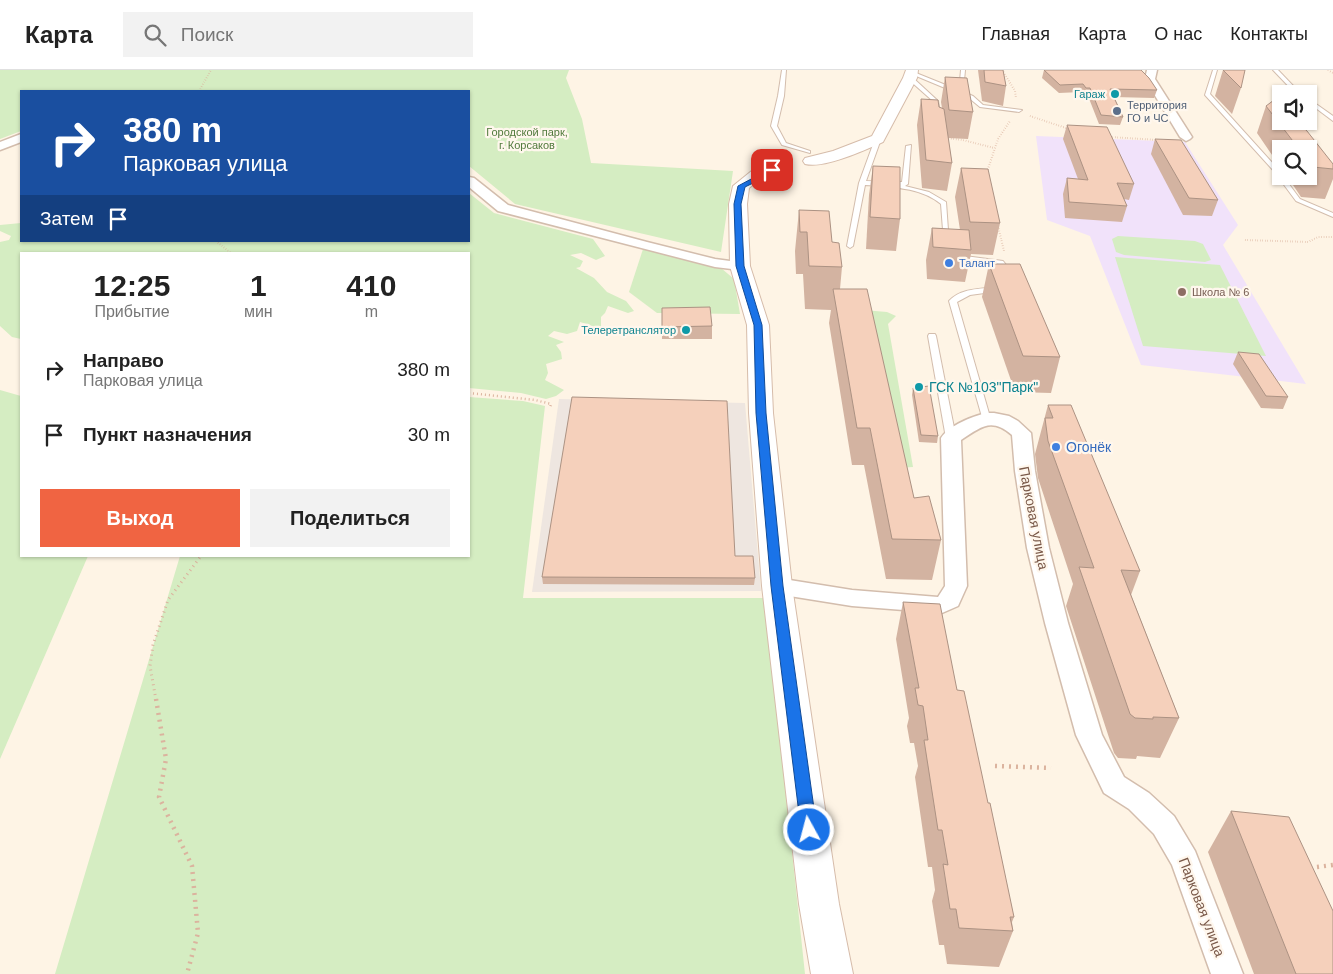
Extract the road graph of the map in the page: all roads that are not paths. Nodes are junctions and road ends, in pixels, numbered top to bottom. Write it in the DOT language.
graph roads {
  1 [pos="784,70"];
  2 [pos="963,70"];
  3 [pos="1152,70"];
  4 [pos="1215,70"];
  5 [pos="1276,70"];
  6 [pos="911,73"];
  7 [pos="962,81"];
  8 [pos="1291,85"];
  9 [pos="1317,107"];
  10 [pos="1018,111"];
  11 [pos="1333,119"];
  12 [pos="939,132"];
  13 [pos="1186,137"];
  14 [pos="20,138"];
  15 [pos="871,142"];
  16 [pos="0,146"];
  17 [pos="910,146"];
  18 [pos="799,160"];
  19 [pos="470,182"];
  20 [pos="862,183"];
  21 [pos="893,185"];
  22 [pos="1333,215"];
  23 [pos="850,246"];
  24 [pos="740,266"];
  25 [pos="1010,287"];
  26 [pos="1001,288"];
  27 [pos="932,336"];
  28 [pos="986,417"];
  29 [pos="951,438"];
  30 [pos="777,586"];
  31 [pos="832,974"];
  32 [pos="1227,974"];
  1 -- 18 [label="lane"];
  2 -- 7 [label="lane"];
  3 -- 13 [label="street"];
  4 -- 22 [label="lane"];
  5 -- 8 [label="lane"];
  6 -- 10 [label="lane"];
  6 -- 12 [label="lane"];
  6 -- 15 [label="street"];
  9 -- 11 [label="lane"];
  14 -- 16 [label="street"];
  15 -- 18 [label="street"];
  15 -- 20 [label="lane"];
  17 -- 21 [label="lane"];
  18 -- 24 [label="street"];
  19 -- 24 [label="street"];
  20 -- 21 [label="lane"];
  20 -- 23 [label="lane"];
  21 -- 25 [label="lane"];
  24 -- 30 [label="street"];
  26 -- 28 [label="lane"];
  27 -- 29 [label="lane"];
  28 -- 29 [label="street"];
  28 -- 32 [label="street, Парковая улица"];
  29 -- 30 [label="street"];
  30 -- 31 [label="street"];
}
